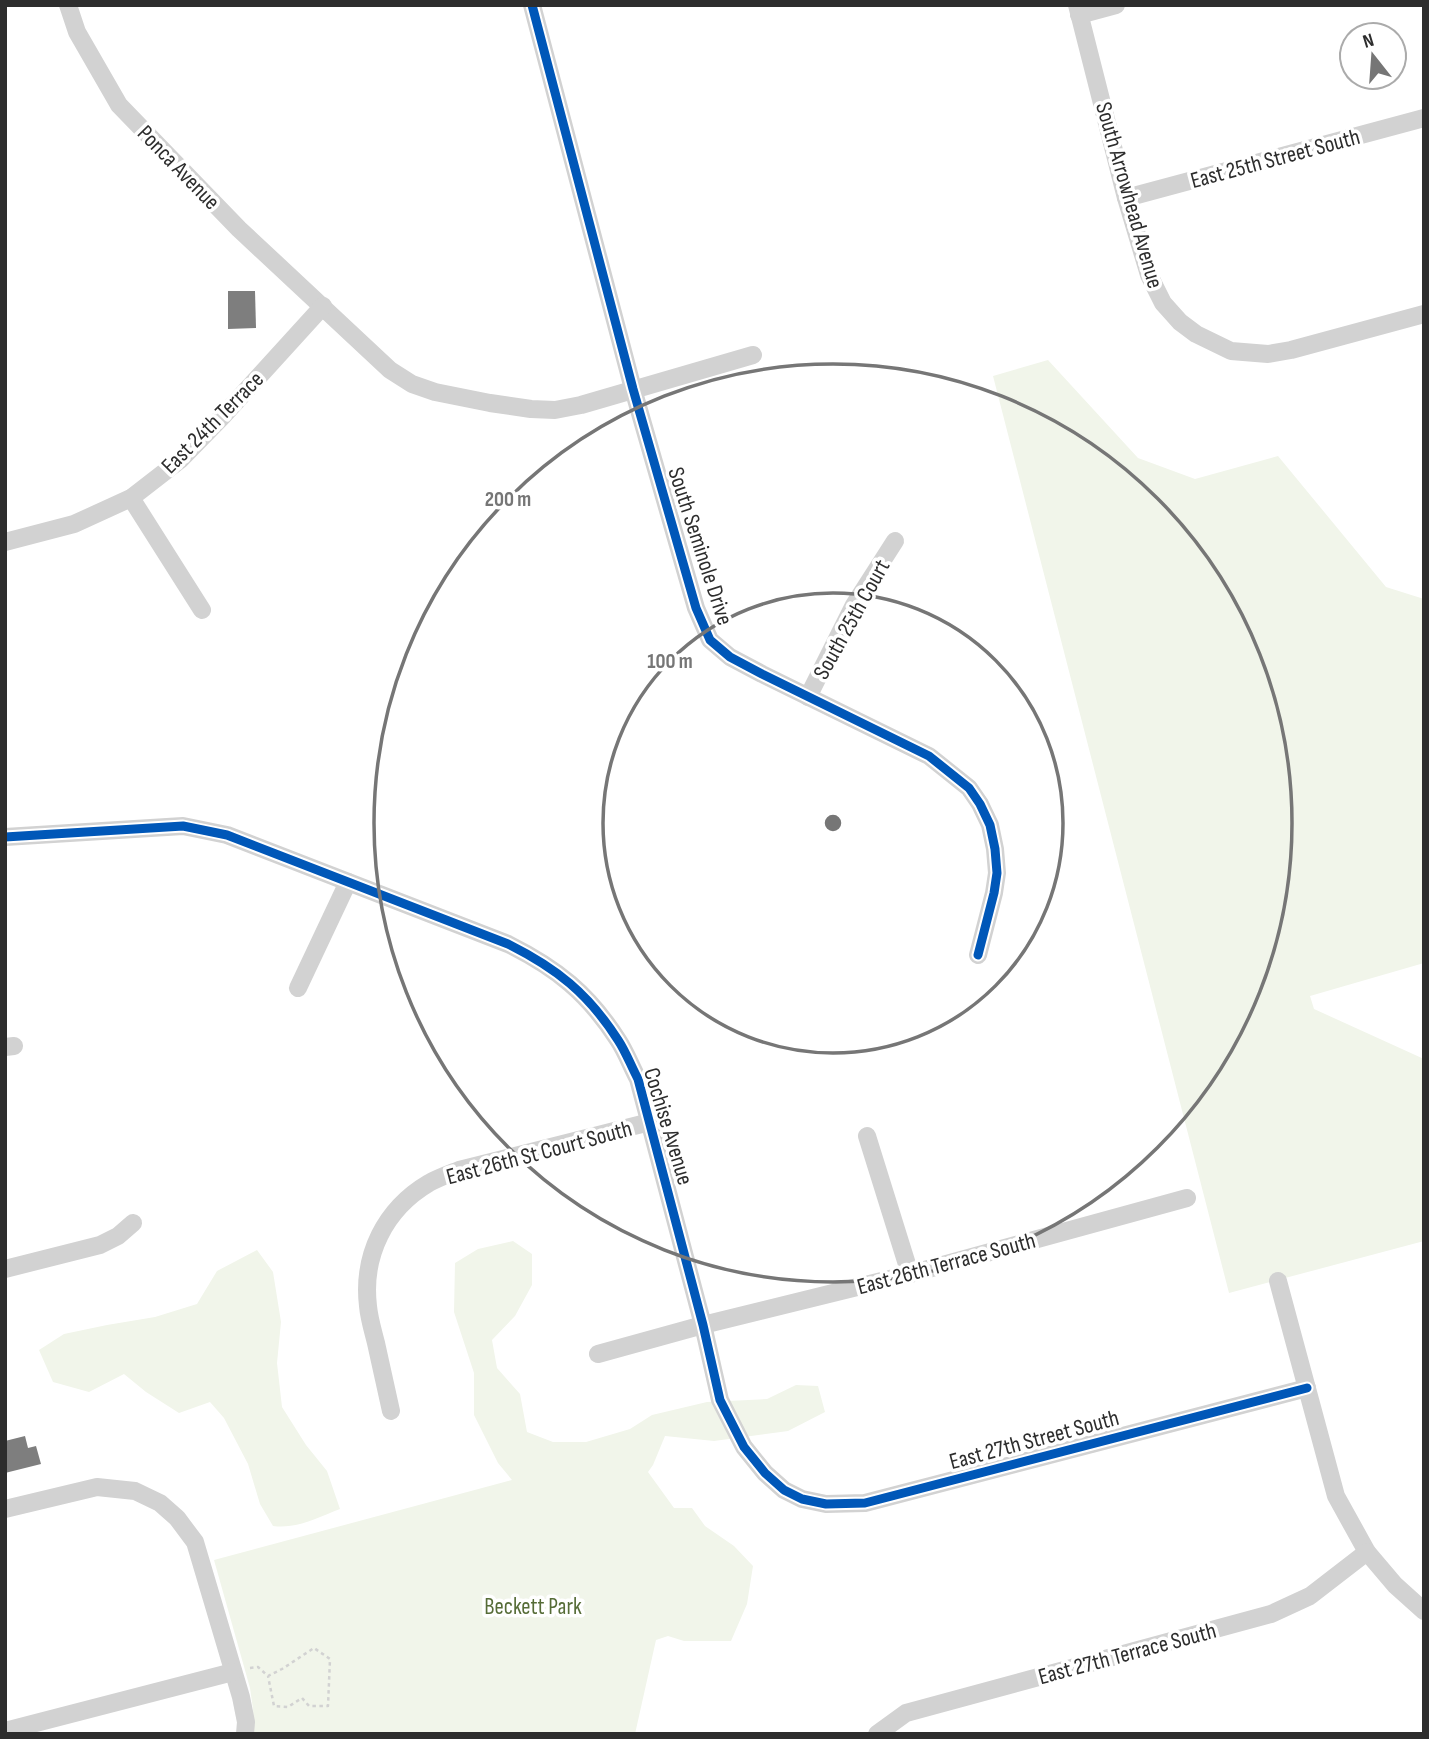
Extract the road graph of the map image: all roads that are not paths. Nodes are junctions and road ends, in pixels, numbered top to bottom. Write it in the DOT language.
graph roads {
  1 [pos="68,5"];
  2 [pos="532,5"];
  3 [pos="1116,5"];
  4 [pos="1078,10"];
  5 [pos="1424,118"];
  6 [pos="1126,198"];
  7 [pos="323,306"];
  8 [pos="1424,314"];
  9 [pos="753,355"];
  10 [pos="633,390"];
  11 [pos="131,498"];
  12 [pos="895,541"];
  13 [pos="5,542"];
  14 [pos="202,610"];
  15 [pos="807,697"];
  16 [pos="5,837"];
  17 [pos="348,882"];
  18 [pos="978,955"];
  19 [pos="298,988"];
  20 [pos="650,1122"];
  21 [pos="867,1136"];
  22 [pos="1187,1198"];
  23 [pos="133,1223"];
  24 [pos="5,1269"];
  25 [pos="910,1274"];
  26 [pos="1278,1281"];
  27 [pos="703,1325"];
  28 [pos="598,1354"];
  29 [pos="1307,1388"];
  30 [pos="391,1411"];
  31 [pos="774,1481"];
  32 [pos="5,1509"];
  33 [pos="1367,1552"];
  34 [pos="1424,1611"];
  35 [pos="233,1672"];
  36 [pos="5,1731"];
  37 [pos="245,1734"];
  38 [pos="877,1734"];
  1 -- 7 [label="street, Ponca Avenue"];
  2 -- 10 [label="street, South Seminole Drive"];
  3 -- 4 [label="street"];
  4 -- 6 [label="street, South Arrowhead Avenue"];
  5 -- 6 [label="street, East 25th Street South"];
  6 -- 8 [label="street, South Arrowhead Avenue"];
  7 -- 10 [label="street, Ponca Avenue"];
  7 -- 11 [label="street, East 24th Terrace"];
  9 -- 10 [label="street"];
  10 -- 15 [label="street, South Seminole Drive"];
  11 -- 13 [label="street, East 24th Terrace"];
  11 -- 14 [label="street"];
  12 -- 15 [label="street, South 25th Court"];
  15 -- 18 [label="street, South Seminole Drive"];
  16 -- 17 [label="street, Cochise Avenue"];
  17 -- 19 [label="street"];
  17 -- 20 [label="street, Cochise Avenue"];
  20 -- 27 [label="street, Cochise Avenue"];
  20 -- 30 [label="street, East 26th St Court South"];
  21 -- 25 [label="street"];
  22 -- 25 [label="street, East 26th Terrace South"];
  23 -- 24 [label="street"];
  25 -- 27 [label="street, East 26th Terrace South"];
  26 -- 29 [label="street"];
  27 -- 28 [label="street, East 26th Terrace South"];
  27 -- 31 [label="street, Cochise Avenue"];
  29 -- 31 [label="street, East 27th Street South"];
  29 -- 33 [label="street"];
  32 -- 35 [label="street"];
  33 -- 34 [label="street"];
  33 -- 38 [label="street, East 27th Terrace South"];
  35 -- 36 [label="street"];
  35 -- 37 [label="street"];
}
